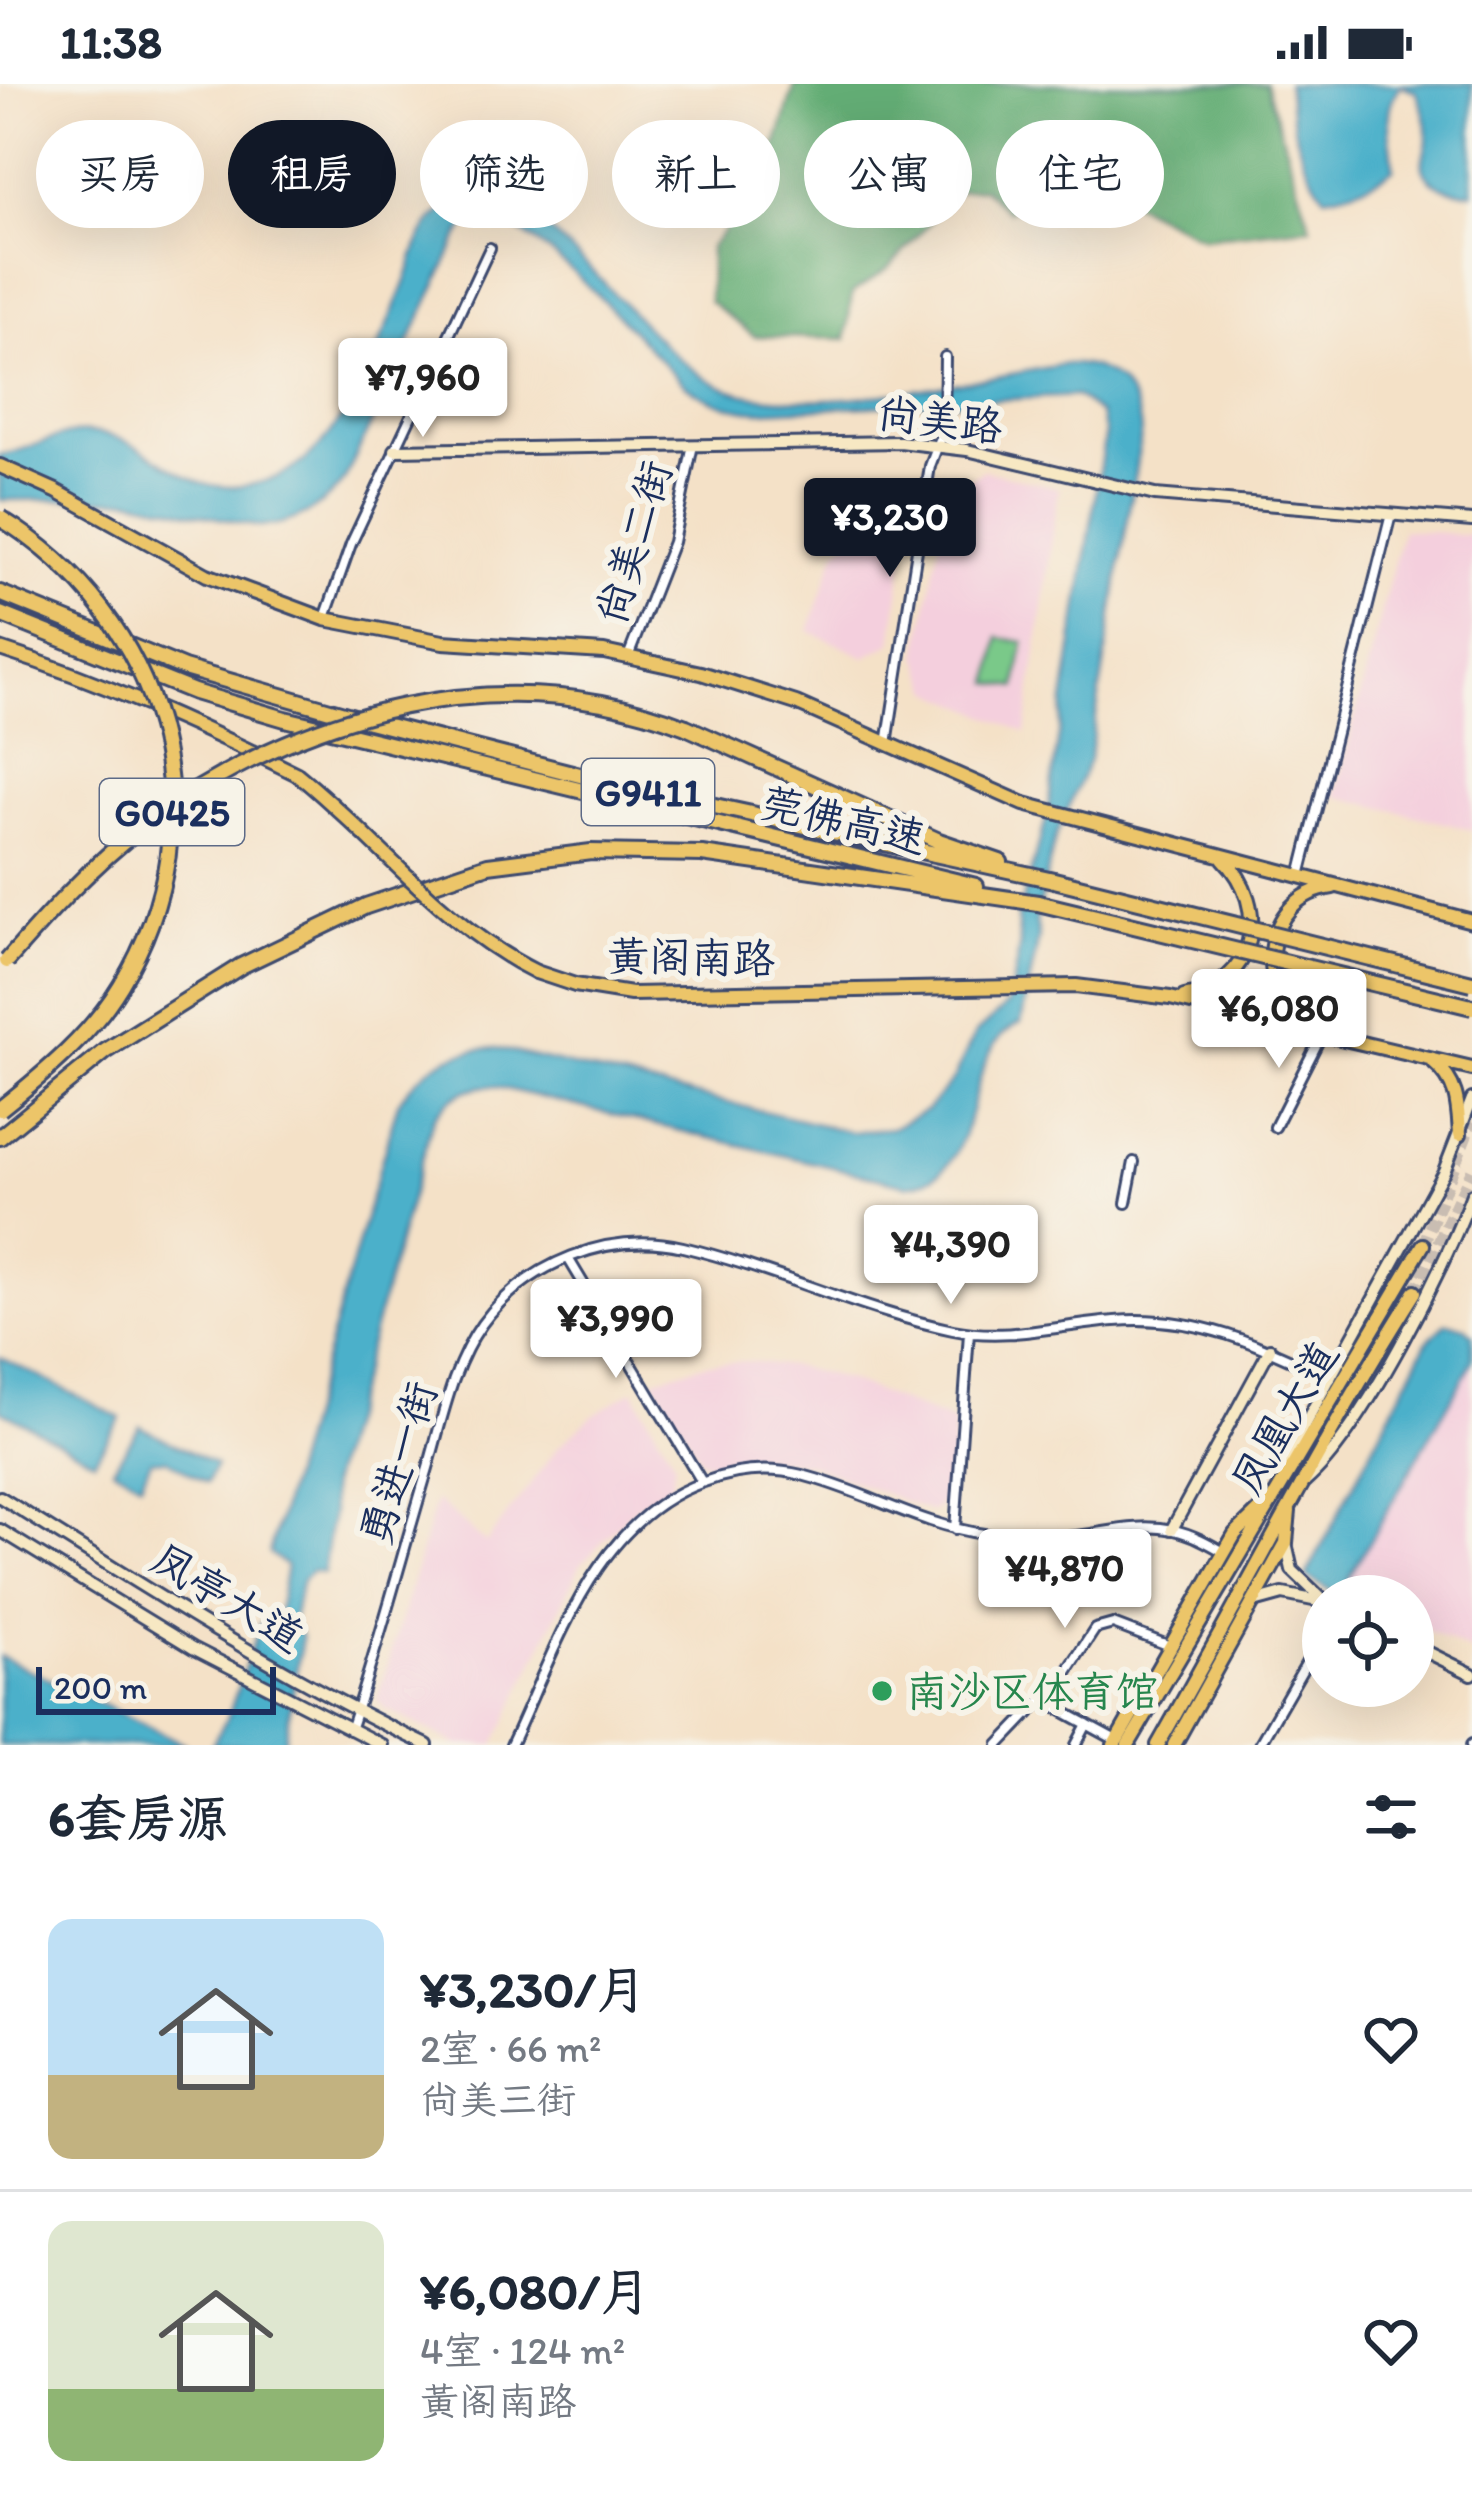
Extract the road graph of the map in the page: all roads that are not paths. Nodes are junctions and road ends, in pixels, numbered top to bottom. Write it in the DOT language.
graph roads {
  1 [pos="490,248"];
  2 [pos="945,357"];
  3 [pos="693,445"];
  4 [pos="938,445"];
  5 [pos="395,450"];
  6 [pos="0,466"];
  7 [pos="1391,514"];
  8 [pos="0,518"];
  9 [pos="1472,521"];
  10 [pos="0,592"];
  11 [pos="0,614"];
  12 [pos="325,620"];
  13 [pos="0,649"];
  14 [pos="628,656"];
  15 [pos="887,744"];
  16 [pos="1219,855"];
  17 [pos="1300,876"];
  18 [pos="923,880"];
  19 [pos="1054,880"];
  20 [pos="1340,886"];
  21 [pos="1467,918"];
  22 [pos="4,966"];
  23 [pos="1472,983"];
  24 [pos="1171,998"];
  25 [pos="1472,1007"];
  26 [pos="1322,1033"];
  27 [pos="1428,1059"];
  28 [pos="1472,1069"];
  29 [pos="1472,1099"];
  30 [pos="0,1109"];
  31 [pos="1276,1127"];
  32 [pos="1460,1134"];
  33 [pos="0,1137"];
  34 [pos="1135,1162"];
  35 [pos="1472,1194"];
  36 [pos="1126,1203"];
  37 [pos="1423,1245"];
  38 [pos="568,1258"];
  39 [pos="1415,1292"];
  40 [pos="969,1333"];
  41 [pos="1270,1348"];
  42 [pos="1333,1379"];
  43 [pos="1285,1479"];
  44 [pos="702,1482"];
  45 [pos="1299,1488"];
  46 [pos="1275,1496"];
  47 [pos="0,1497"];
  48 [pos="1290,1503"];
  49 [pos="955,1529"];
  50 [pos="1172,1529"];
  51 [pos="0,1530"];
  52 [pos="1286,1543"];
  53 [pos="1225,1552"];
  54 [pos="1302,1584"];
  55 [pos="1302,1597"];
  56 [pos="1254,1602"];
  57 [pos="1170,1646"];
  58 [pos="1434,1655"];
  59 [pos="1302,1670"];
  60 [pos="1472,1673"];
  61 [pos="1044,1701"];
  62 [pos="356,1712"];
  63 [pos="1088,1724"];
  64 [pos="350,1730"];
  65 [pos="1119,1744"];
  66 [pos="382,1745"];
  67 [pos="427,1745"];
  68 [pos="512,1745"];
  69 [pos="999,1745"];
  70 [pos="1076,1745"];
  71 [pos="1158,1745"];
  72 [pos="1174,1745"];
  73 [pos="1259,1745"];
  1 -- 5 [label="street"];
  2 -- 4 [label="street"];
  3 -- 4 [label="street, 尚美路"];
  3 -- 5 [label="street, 尚美路"];
  3 -- 14 [label="street, 尚美二街"];
  4 -- 7 [label="street, 尚美路"];
  4 -- 15 [label="street"];
  5 -- 12 [label="street"];
  6 -- 12 [label="main road"];
  7 -- 9 [label="street, 尚美路"];
  7 -- 17 [label="street"];
  8 -- 30 [label="highway, G0425, bridge"];
  10 -- 19 [label="highway, 莞佛高速 / G9411, bridge"];
  11 -- 18 [label="highway, 莞佛高速 / G9411, bridge"];
  12 -- 14 [label="main road"];
  13 -- 24 [label="main road, 黄阁南路, bridge"];
  14 -- 15 [label="main road"];
  15 -- 16 [label="main road"];
  16 -- 17 [label="main road"];
  16 -- 24 [label="main road"];
  17 -- 20 [label="main road"];
  18 -- 25 [label="highway, bridge"];
  18 -- 33 [label="highway"];
  19 -- 22 [label="highway, bridge"];
  19 -- 23 [label="highway, 莞佛高速 / G9411, bridge"];
  20 -- 21 [label="main road"];
  20 -- 26 [label="main road"];
  24 -- 26 [label="main road, 黄阁南路"];
  26 -- 27 [label="main road, 黄阁南路"];
  26 -- 31 [label="street"];
  27 -- 28 [label="main road, 黄阁南路"];
  27 -- 32 [label="main road"];
  29 -- 32 [label="street"];
  32 -- 42 [label="street"];
  34 -- 36 [label="street"];
  35 -- 45 [label="street"];
  37 -- 43 [label="main road, 凤凰大道"];
  38 -- 40 [label="street, 勇进一街"];
  38 -- 44 [label="street"];
  38 -- 62 [label="street, 勇进一街"];
  39 -- 45 [label="main road, 凤凰大道"];
  40 -- 41 [label="street, 勇进一街"];
  40 -- 49 [label="street"];
  41 -- 42 [label="street, 勇进一街"];
  41 -- 50 [label="street"];
  42 -- 43 [label="street"];
  43 -- 46 [label="main road, 凤凰大道"];
  44 -- 49 [label="street"];
  44 -- 68 [label="street"];
  45 -- 48 [label="main road, 凤凰大道"];
  46 -- 53 [label="main road"];
  46 -- 65 [label="main road, 凤凰大道"];
  47 -- 62 [label="street, 凤亭大道"];
  48 -- 52 [label="main road"];
  48 -- 71 [label="main road, 凤凰大道"];
  49 -- 50 [label="street"];
  50 -- 53 [label="street"];
  51 -- 64 [label="street, 凤亭大道"];
  52 -- 54 [label="street"];
  52 -- 56 [label="main road"];
  53 -- 57 [label="main road"];
  55 -- 56 [label="street"];
  56 -- 72 [label="main road"];
  57 -- 61 [label="street"];
  57 -- 65 [label="main road"];
  58 -- 60 [label="street"];
  59 -- 73 [label="street"];
  61 -- 63 [label="street"];
  61 -- 69 [label="street"];
  62 -- 64 [label="street, 勇进一街"];
  62 -- 67 [label="street, 凤亭大道"];
  63 -- 65 [label="street"];
  63 -- 70 [label="street"];
  64 -- 66 [label="street, 凤亭大道"];
}
